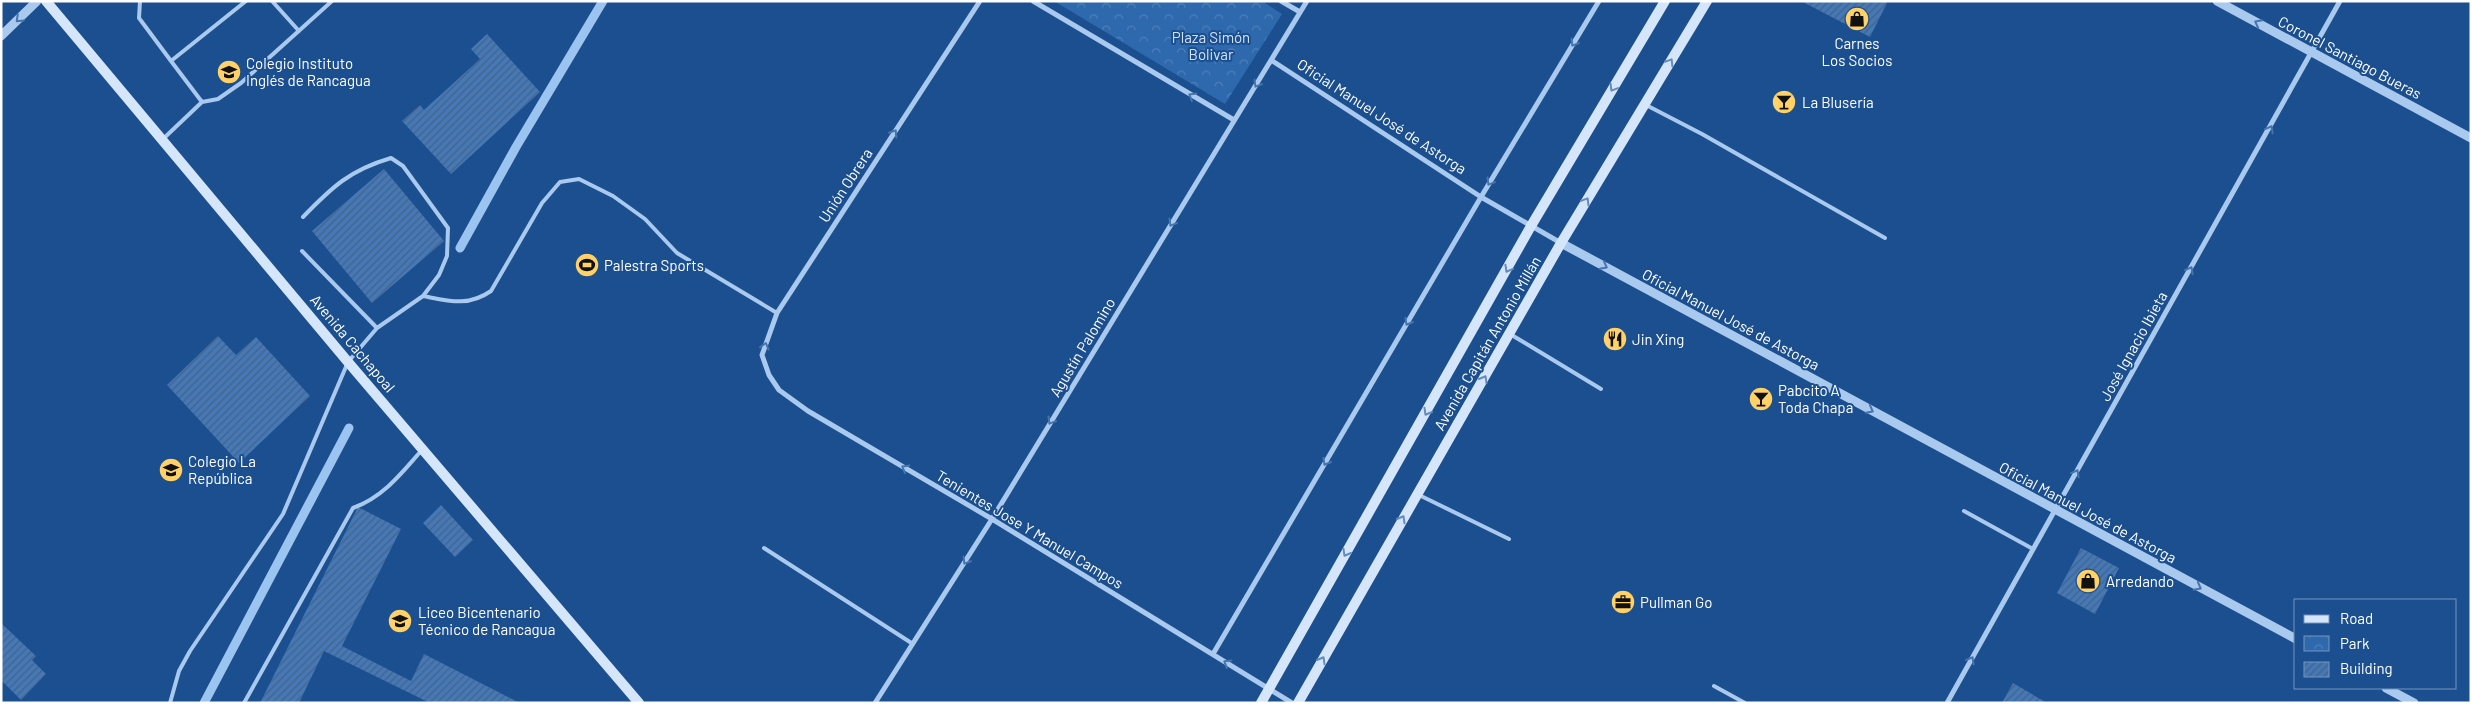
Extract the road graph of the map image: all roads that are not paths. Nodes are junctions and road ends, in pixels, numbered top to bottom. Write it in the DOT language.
graph roads {
  1 [pos="37,1"];
  2 [pos="46,1"];
  3 [pos="140,1"];
  4 [pos="246,1"];
  5 [pos="272,1"];
  6 [pos="332,1"];
  7 [pos="980,1"];
  8 [pos="1034,1"];
  9 [pos="1281,1"];
  10 [pos="1306,1"];
  11 [pos="1599,1"];
  12 [pos="1664,1"];
  13 [pos="1707,1"];
  14 [pos="2217,1"];
  15 [pos="2340,1"];
  16 [pos="1300,12"];
  17 [pos="298,32"];
  18 [pos="1,36"];
  19 [pos="2313,53"];
  20 [pos="1271,60"];
  21 [pos="172,61"];
  22 [pos="202,102"];
  23 [pos="1644,104"];
  24 [pos="1234,120"];
  25 [pos="2471,138"];
  26 [pos="163,139"];
  27 [pos="1481,197"];
  28 [pos="303,217"];
  29 [pos="1531,226"];
  30 [pos="1885,238"];
  31 [pos="1561,243"];
  32 [pos="302,251"];
  33 [pos="423,296"];
  34 [pos="777,313"];
  35 [pos="377,328"];
  36 [pos="1510,334"];
  37 [pos="348,362"];
  38 [pos="1601,388"];
  39 [pos="780,390"];
  40 [pos="423,449"];
  41 [pos="1416,494"];
  42 [pos="2056,510"];
  43 [pos="1964,511"];
  44 [pos="992,519"];
  45 [pos="1509,539"];
  46 [pos="764,548"];
  47 [pos="2033,549"];
  48 [pos="2294,638"];
  49 [pos="913,644"];
  50 [pos="1213,654"];
  51 [pos="1714,686"];
  52 [pos="1269,689"];
  53 [pos="2388,689"];
  54 [pos="170,703"];
  55 [pos="244,703"];
  56 [pos="639,703"];
  57 [pos="875,703"];
  58 [pos="1261,703"];
  59 [pos="1292,703"];
  60 [pos="1298,703"];
  61 [pos="1745,703"];
  62 [pos="1947,703"];
  63 [pos="2414,703"];
  1 -- 18 [label="street, one-way"];
  2 -- 26 [label="main road, Avenida Cachapoal"];
  3 -- 21 [label="lane"];
  4 -- 21 [label="lane"];
  5 -- 17 [label="lane"];
  6 -- 17 [label="lane"];
  34 -- 7 [label="street, Unión Obrera, one-way"];
  24 -- 8 [label="street, one-way"];
  9 -- 16 [label="street"];
  10 -- 16 [label="street, Agustín Palomino"];
  11 -- 27 [label="street, one-way"];
  12 -- 29 [label="main road, Avenida Capitán Antonio Millán, one-way"];
  23 -- 13 [label="main road, Avenida Capitán Antonio Millán, one-way"];
  19 -- 14 [label="street, Coronel Santiago Bueras, one-way"];
  15 -- 19 [label="street, José Ignacio Ibieta"];
  16 -- 20 [label="street, Agustín Palomino"];
  17 -- 22 [label="lane"];
  19 -- 25 [label="street, Coronel Santiago Bueras"];
  42 -- 19 [label="street, José Ignacio Ibieta, one-way"];
  20 -- 24 [label="street, Agustín Palomino, one-way"];
  20 -- 27 [label="street, Oficial Manuel José de Astorga"];
  21 -- 22 [label="lane"];
  22 -- 26 [label="lane"];
  23 -- 30 [label="lane"];
  31 -- 23 [label="main road, Avenida Capitán Antonio Millán, one-way"];
  24 -- 44 [label="street, Agustín Palomino, one-way"];
  26 -- 37 [label="main road, Avenida Cachapoal"];
  27 -- 29 [label="street, Oficial Manuel José de Astorga"];
  27 -- 50 [label="street, one-way"];
  28 -- 33 [label="lane"];
  29 -- 31 [label="street, Oficial Manuel José de Astorga"];
  29 -- 52 [label="main road, Avenida Capitán Antonio Millán, one-way"];
  31 -- 36 [label="main road, Avenida Capitán Antonio Millán"];
  31 -- 42 [label="street, Oficial Manuel José de Astorga, one-way"];
  32 -- 35 [label="lane"];
  33 -- 34 [label="lane"];
  33 -- 35 [label="lane"];
  39 -- 34 [label="street, Unión Obrera, one-way"];
  35 -- 37 [label="lane"];
  36 -- 38 [label="lane"];
  41 -- 36 [label="main road, Avenida Capitán Antonio Millán, one-way"];
  37 -- 40 [label="main road, Avenida Cachapoal"];
  37 -- 54 [label="lane"];
  44 -- 39 [label="street, Tenientes Jose Y Manuel Campos, one-way"];
  40 -- 55 [label="lane"];
  40 -- 56 [label="main road, Avenida Cachapoal"];
  41 -- 45 [label="lane"];
  60 -- 41 [label="main road, Avenida Capitán Antonio Millán, one-way"];
  42 -- 47 [label="street, José Ignacio Ibieta"];
  42 -- 48 [label="street, Oficial Manuel José de Astorga, one-way"];
  43 -- 47 [label="lane"];
  44 -- 49 [label="street, Agustín Palomino, one-way"];
  44 -- 50 [label="street, Tenientes Jose Y Manuel Campos"];
  46 -- 49 [label="lane"];
  62 -- 47 [label="street, José Ignacio Ibieta, one-way"];
  49 -- 57 [label="street, Agustín Palomino"];
  52 -- 50 [label="street, Tenientes Jose Y Manuel Campos, one-way"];
  51 -- 61 [label="lane"];
  52 -- 58 [label="main road, Avenida Capitán Antonio Millán"];
  52 -- 59 [label="street, Tenientes Jose Y Manuel Campos"];
  53 -- 63 [label="street"];
}
